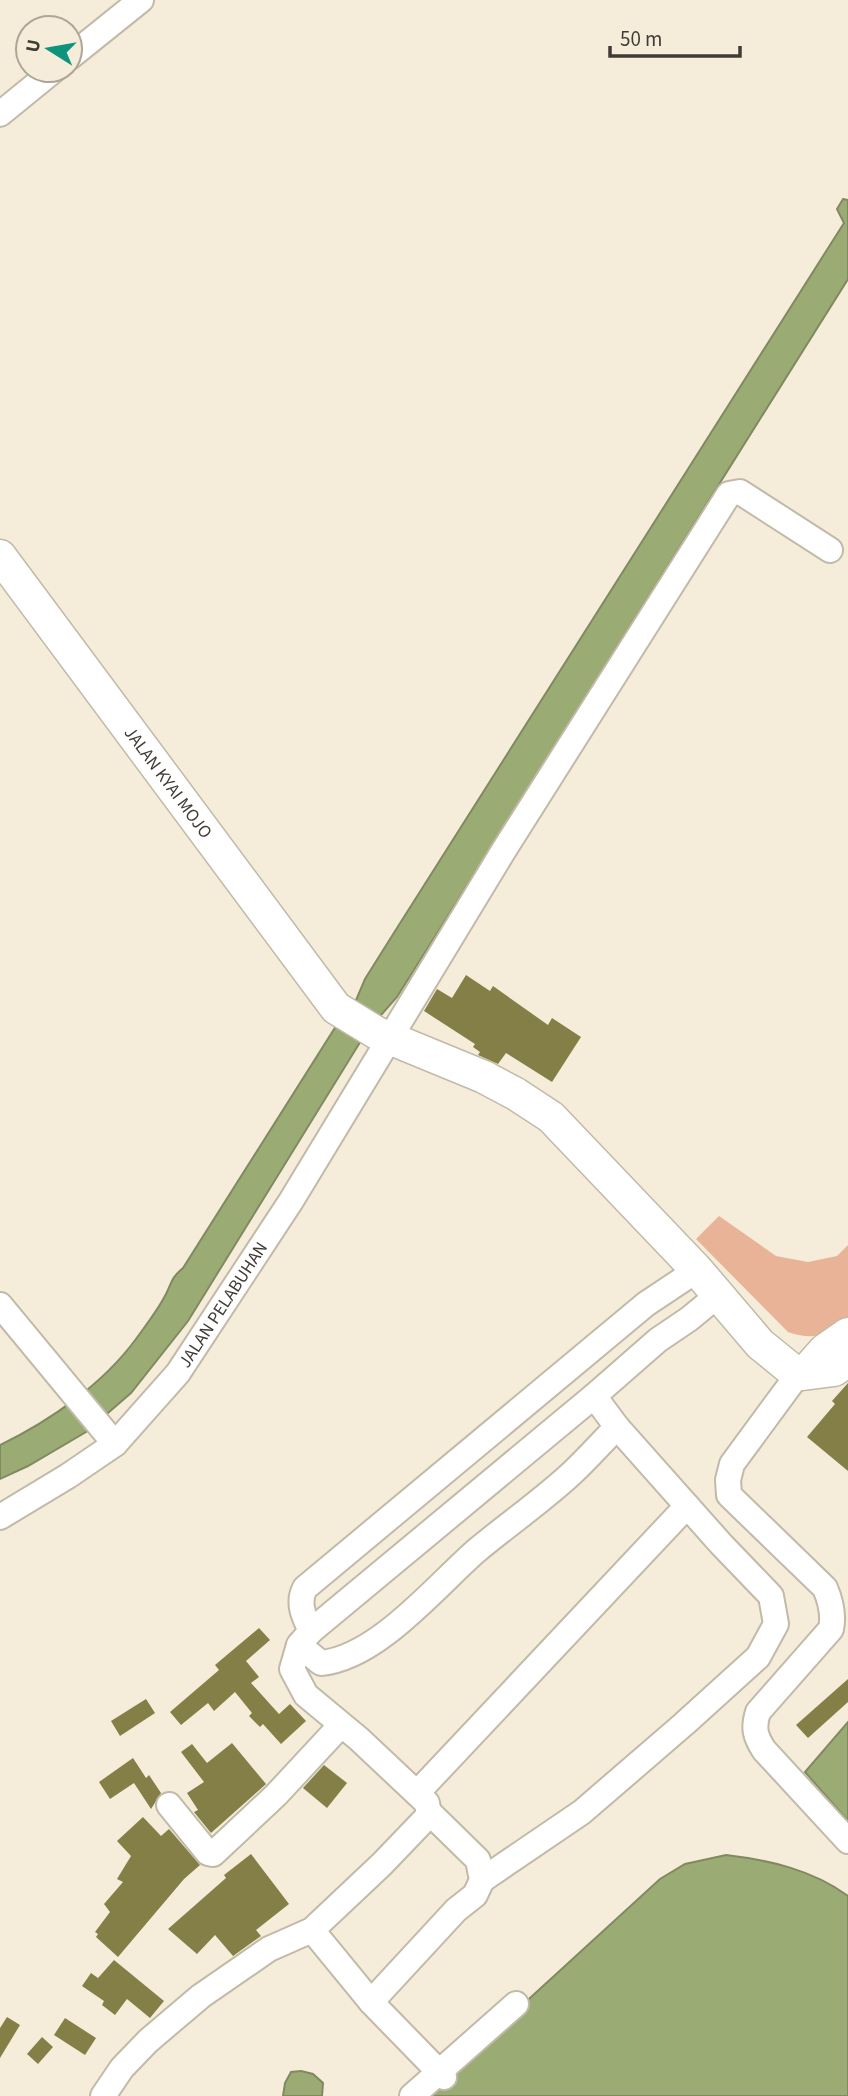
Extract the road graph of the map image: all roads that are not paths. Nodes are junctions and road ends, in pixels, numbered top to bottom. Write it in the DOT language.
graph roads {
  1 [pos="141,0"];
  2 [pos="84,46"];
  3 [pos="37,84"];
  4 [pos="0,114"];
  5 [pos="830,550"];
  6 [pos="0,556"];
  7 [pos="383,1036"];
  8 [pos="697,1270"];
  9 [pos="717,1296"];
  10 [pos="0,1305"];
  11 [pos="848,1334"];
  12 [pos="848,1360"];
  13 [pos="801,1373"];
  14 [pos="594,1396"];
  15 [pos="617,1427"];
  16 [pos="108,1434"];
  17 [pos="687,1506"];
  18 [pos="0,1517"];
  19 [pos="305,1638"];
  20 [pos="341,1725"];
  21 [pos="423,1803"];
  22 [pos="169,1805"];
  23 [pos="848,1840"];
  24 [pos="482,1880"];
  25 [pos="312,1930"];
  26 [pos="371,2001"];
  27 [pos="516,2004"];
  28 [pos="442,2075"];
  29 [pos="103,2096"];
  30 [pos="412,2096"];
  1 -- 2 [label="street"];
  3 -- 4 [label="street"];
  5 -- 7 [label="street, JALAN PELABUHAN"];
  6 -- 7 [label="main road, JALAN KYAI MOJO"];
  7 -- 8 [label="main road"];
  7 -- 16 [label="street, JALAN PELABUHAN"];
  8 -- 9 [label="main road"];
  8 -- 19 [label="street"];
  9 -- 13 [label="main road"];
  9 -- 14 [label="street"];
  10 -- 16 [label="street"];
  11 -- 13 [label="main road"];
  12 -- 13 [label="main road"];
  13 -- 23 [label="street"];
  14 -- 15 [label="street"];
  14 -- 19 [label="street"];
  15 -- 17 [label="street"];
  15 -- 19 [label="street"];
  16 -- 18 [label="street, JALAN PELABUHAN"];
  17 -- 21 [label="street"];
  17 -- 24 [label="street"];
  19 -- 20 [label="street"];
  20 -- 21 [label="street"];
  20 -- 22 [label="street"];
  21 -- 24 [label="street"];
  21 -- 25 [label="street"];
  24 -- 26 [label="street"];
  25 -- 26 [label="street"];
  25 -- 29 [label="street"];
  26 -- 28 [label="street"];
  27 -- 28 [label="street"];
  28 -- 30 [label="street"];
}
